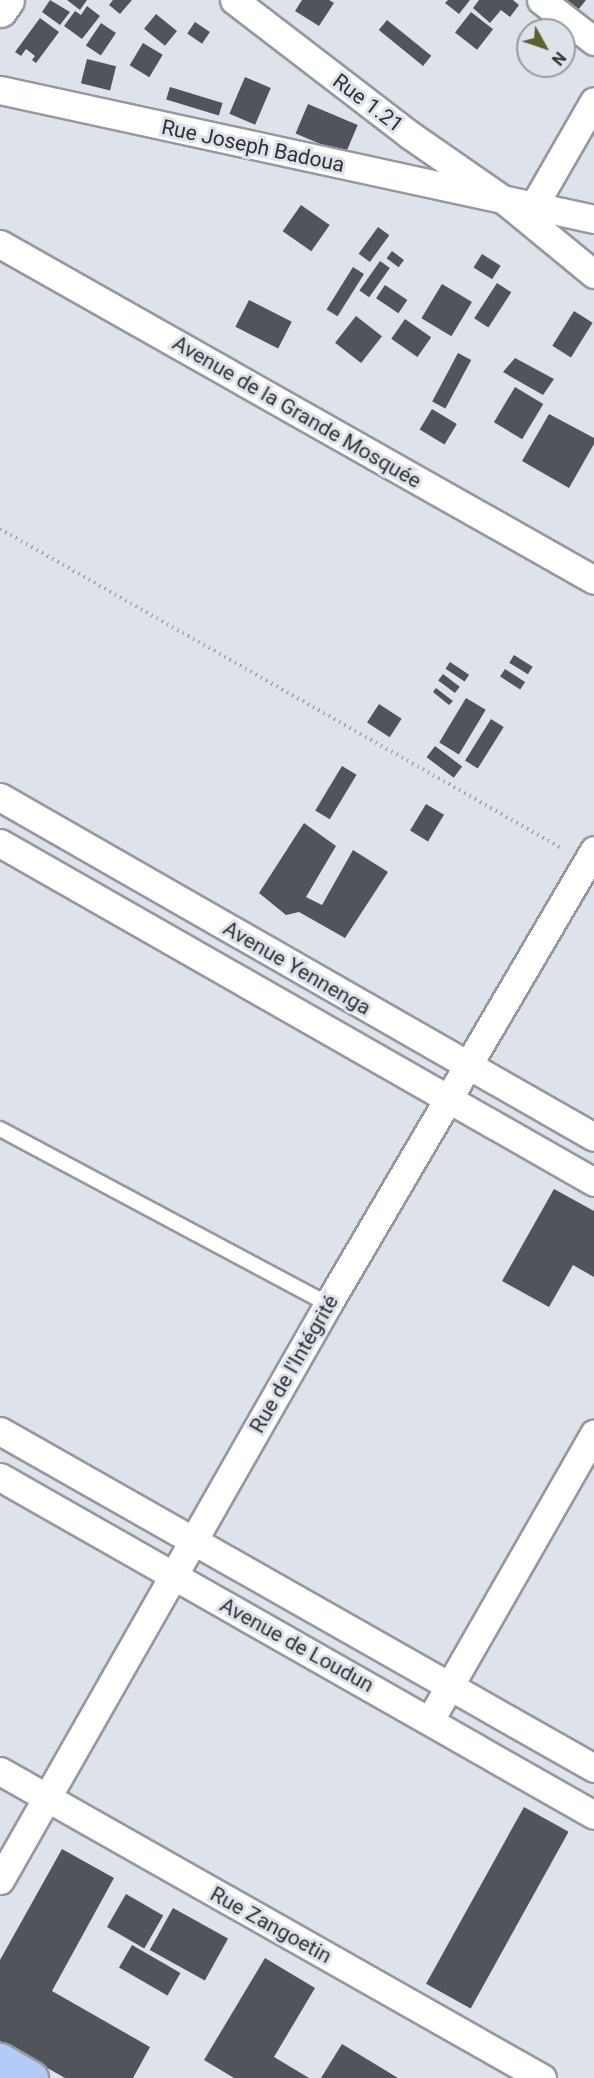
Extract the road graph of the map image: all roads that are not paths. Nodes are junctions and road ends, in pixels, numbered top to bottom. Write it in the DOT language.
graph roads {
  1 [pos="7,0"];
  2 [pos="234,0"];
  3 [pos="542,0"];
  4 [pos="0,10"];
  5 [pos="594,41"];
  6 [pos="0,90"];
  7 [pos="594,101"];
  8 [pos="505,201"];
  9 [pos="533,207"];
  10 [pos="594,219"];
  11 [pos="0,244"];
  12 [pos="594,274"];
  13 [pos="594,580"];
  14 [pos="0,797"];
  15 [pos="0,843"];
  16 [pos="591,857"];
  17 [pos="469,1067"];
  18 [pos="449,1100"];
  19 [pos="0,1129"];
  20 [pos="594,1137"];
  21 [pos="594,1182"];
  22 [pos="328,1304"];
  23 [pos="0,1431"];
  24 [pos="594,1434"];
  25 [pos="69,1470"];
  26 [pos="0,1477"];
  27 [pos="48,1504"];
  28 [pos="194,1541"];
  29 [pos="174,1576"];
  30 [pos="450,1684"];
  31 [pos="430,1720"];
  32 [pos="594,1768"];
  33 [pos="0,1771"];
  34 [pos="46,1797"];
  35 [pos="594,1815"];
  36 [pos="0,1880"];
  37 [pos="0,2060"];
  38 [pos="31,2078"];
  39 [pos="542,2078"];
  1 -- 4 [label="main road"];
  2 -- 8 [label="street, Rue 1.21"];
  3 -- 5 [label="street"];
  6 -- 8 [label="street, Rue Joseph Badoua"];
  7 -- 9 [label="street"];
  8 -- 9 [label="street, Rue Joseph Badoua"];
  8 -- 12 [label="street, Rue 1.21"];
  9 -- 10 [label="street, Rue Joseph Badoua"];
  11 -- 13 [label="street, Avenue de la Grande Mosquée"];
  14 -- 17 [label="street, Avenue Yennenga"];
  15 -- 18 [label="street, Avenue Yennenga"];
  16 -- 17 [label="street, Rue de l'Intégrité"];
  17 -- 18 [label="street, Rue de l'Intégrité"];
  17 -- 20 [label="street, Avenue Yennenga"];
  18 -- 21 [label="street, Avenue Yennenga"];
  18 -- 22 [label="street, Rue de l'Intégrité"];
  19 -- 22 [label="lane"];
  22 -- 28 [label="street, Rue de l'Intégrité"];
  23 -- 25 [label="street, Avenue de Loudun"];
  24 -- 30 [label="street"];
  25 -- 27 [label="street"];
  25 -- 28 [label="street, Avenue de Loudun"];
  26 -- 27 [label="street, Avenue de Loudun"];
  27 -- 29 [label="street, Avenue de Loudun"];
  28 -- 29 [label="street, Rue de l'Intégrité"];
  28 -- 30 [label="street, Avenue de Loudun"];
  29 -- 31 [label="street, Avenue de Loudun"];
  29 -- 34 [label="street, Rue de l'Intégrité"];
  30 -- 31 [label="street"];
  30 -- 32 [label="street, Avenue de Loudun"];
  31 -- 35 [label="street, Avenue de Loudun"];
  33 -- 34 [label="street, Rue Zangoetin"];
  34 -- 36 [label="street, Rue de l'Intégrité"];
  34 -- 39 [label="street, Rue Zangoetin"];
  37 -- 38 [label="main road"];
}
